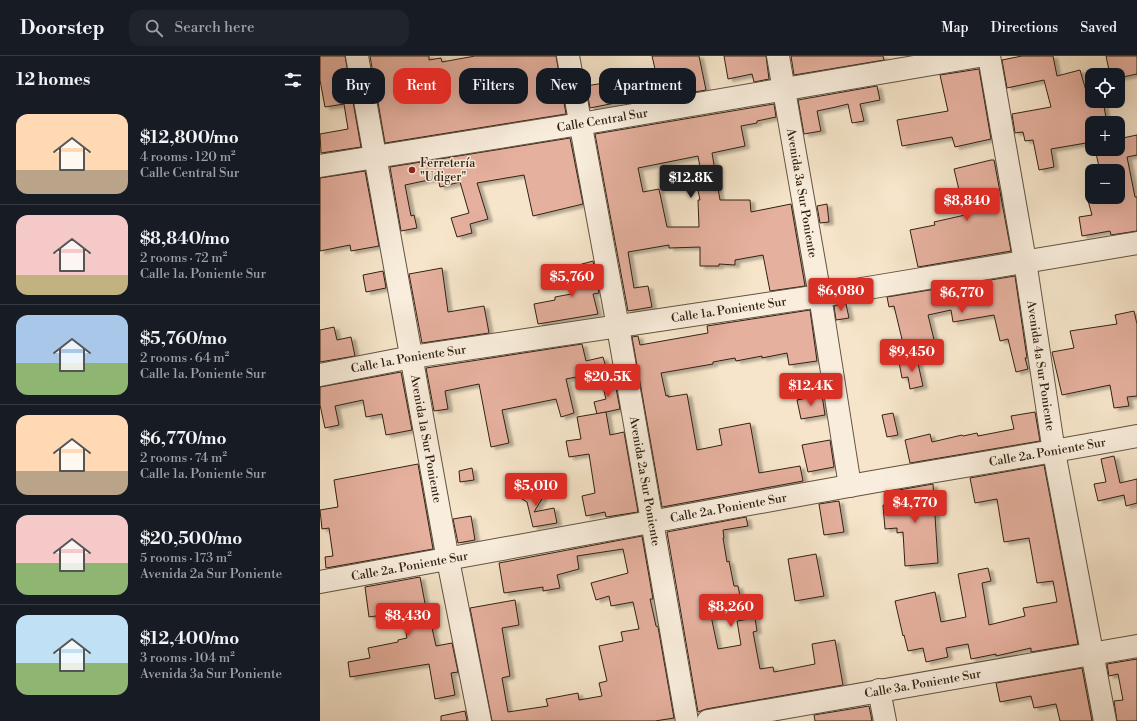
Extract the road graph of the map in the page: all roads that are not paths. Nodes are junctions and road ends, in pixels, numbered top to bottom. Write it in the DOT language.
graph roads {
  1 [pos="357,56"];
  2 [pos="568,56"];
  3 [pos="778,56"];
  4 [pos="979,56"];
  5 [pos="989,56"];
  6 [pos="785,89"];
  7 [pos="580,124"];
  8 [pos="376,157"];
  9 [pos="320,166"];
  10 [pos="1137,243"];
  11 [pos="1025,261"];
  12 [pos="820,296"];
  13 [pos="618,327"];
  14 [pos="412,357"];
  15 [pos="320,375"];
  16 [pos="1137,436"];
  17 [pos="1054,452"];
  18 [pos="850,486"];
  19 [pos="652,523"];
  20 [pos="448,560"];
  21 [pos="320,582"];
  22 [pos="1137,646"];
  23 [pos="1092,654"];
  24 [pos="879,690"];
  25 [pos="480,721"];
  26 [pos="687,721"];
  27 [pos="708,721"];
  28 [pos="885,721"];
  29 [pos="1105,721"];
  1 -- 8 [label="street, Avenida 1a Sur Poniente"];
  2 -- 7 [label="street, Avenida 2a Sur Poniente"];
  3 -- 6 [label="street, Avenida 3a Sur Poniente"];
  4 -- 6 [label="street, Calle Central Sur"];
  5 -- 11 [label="street, Avenida 4a Sur Poniente"];
  6 -- 7 [label="street, Calle Central Sur"];
  6 -- 12 [label="street, Avenida 3a Sur Poniente"];
  7 -- 8 [label="street, Calle Central Sur"];
  7 -- 13 [label="street, Avenida 2a Sur Poniente"];
  8 -- 9 [label="street, Calle Central Sur"];
  8 -- 14 [label="street, Avenida 1a Sur Poniente"];
  10 -- 11 [label="street, Calle 1a. Poniente Sur"];
  11 -- 12 [label="street, Calle 1a. Poniente Sur"];
  11 -- 17 [label="street, Avenida 4a Sur Poniente"];
  12 -- 13 [label="street, Calle 1a. Poniente Sur"];
  12 -- 18 [label="street, Avenida 3a Sur Poniente"];
  13 -- 14 [label="street, Calle 1a. Poniente Sur"];
  13 -- 19 [label="street, Avenida 2a Sur Poniente"];
  14 -- 15 [label="street, Calle 1a. Poniente Sur"];
  14 -- 20 [label="street, Avenida 1a Sur Poniente"];
  16 -- 17 [label="street, Calle 2a. Poniente Sur"];
  17 -- 18 [label="street, Calle 2a. Poniente Sur"];
  17 -- 23 [label="street, Avenida 4a Sur Poniente"];
  18 -- 19 [label="street, Calle 2a. Poniente Sur"];
  19 -- 20 [label="street, Calle 2a. Poniente Sur"];
  19 -- 26 [label="street, Avenida 2a Sur Poniente"];
  20 -- 21 [label="street, Calle 2a. Poniente Sur"];
  20 -- 25 [label="street, Avenida 1a Sur Poniente"];
  22 -- 23 [label="street, Calle 3a. Poniente Sur"];
  23 -- 24 [label="street, Calle 3a. Poniente Sur"];
  23 -- 29 [label="street, Avenida 4a Sur Poniente"];
  24 -- 27 [label="street, Calle 3a. Poniente Sur"];
  24 -- 28 [label="street"];
}
